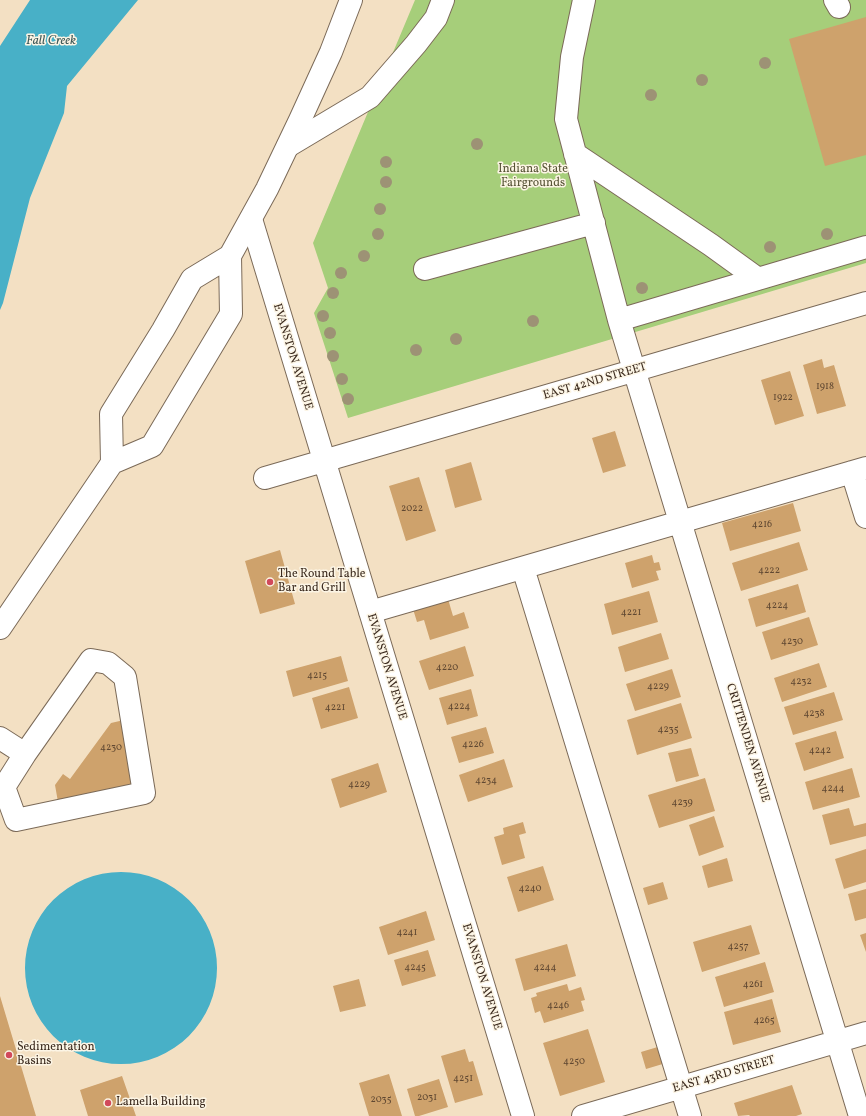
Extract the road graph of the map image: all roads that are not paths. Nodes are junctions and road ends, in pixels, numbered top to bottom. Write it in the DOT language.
graph roads {
  1 [pos="351,0"];
  2 [pos="443,0"];
  3 [pos="584,0"];
  4 [pos="288,146"];
  5 [pos="575,154"];
  6 [pos="251,219"];
  7 [pos="594,223"];
  8 [pos="866,247"];
  9 [pos="230,256"];
  10 [pos="425,269"];
  11 [pos="758,279"];
  12 [pos="866,303"];
  13 [pos="619,320"];
  14 [pos="634,370"];
  15 [pos="324,461"];
  16 [pos="112,463"];
  17 [pos="859,470"];
  18 [pos="265,478"];
  19 [pos="866,517"];
  20 [pos="680,522"];
  21 [pos="523,568"];
  22 [pos="370,612"];
  23 [pos="0,628"];
  24 [pos="0,738"];
  25 [pos="25,754"];
  26 [pos="866,1033"];
  27 [pos="837,1042"];
  28 [pos="682,1087"];
  29 [pos="523,1116"];
  30 [pos="582,1116"];
  31 [pos="690,1116"];
  32 [pos="860,1116"];
  1 -- 4 [label="street"];
  2 -- 4 [label="street"];
  3 -- 5 [label="street, CRITTENDEN AVENUE"];
  4 -- 6 [label="street"];
  5 -- 7 [label="street, CRITTENDEN AVENUE"];
  5 -- 11 [label="street"];
  6 -- 9 [label="street"];
  6 -- 15 [label="street, EVANSTON AVENUE"];
  7 -- 10 [label="street"];
  7 -- 13 [label="street, CRITTENDEN AVENUE"];
  8 -- 11 [label="street"];
  9 -- 16 [label="street"];
  9 -- 16 [label="street"];
  11 -- 13 [label="street"];
  12 -- 14 [label="street, EAST 42ND STREET"];
  13 -- 14 [label="street, CRITTENDEN AVENUE"];
  14 -- 15 [label="street, EAST 42ND STREET"];
  14 -- 20 [label="street, CRITTENDEN AVENUE"];
  15 -- 18 [label="street, EAST 42ND STREET"];
  15 -- 22 [label="street, EVANSTON AVENUE"];
  16 -- 23 [label="street"];
  17 -- 19 [label="street"];
  17 -- 20 [label="street"];
  20 -- 21 [label="street"];
  20 -- 27 [label="street, CRITTENDEN AVENUE"];
  21 -- 22 [label="street"];
  21 -- 28 [label="street"];
  22 -- 29 [label="street, EVANSTON AVENUE"];
  24 -- 25 [label="street"];
  25 -- 25 [label="street"];
  26 -- 27 [label="street, EAST 43RD STREET"];
  27 -- 28 [label="street, EAST 43RD STREET"];
  27 -- 32 [label="street, CRITTENDEN AVENUE"];
  28 -- 30 [label="street, EAST 43RD STREET"];
  28 -- 31 [label="street"];
}
